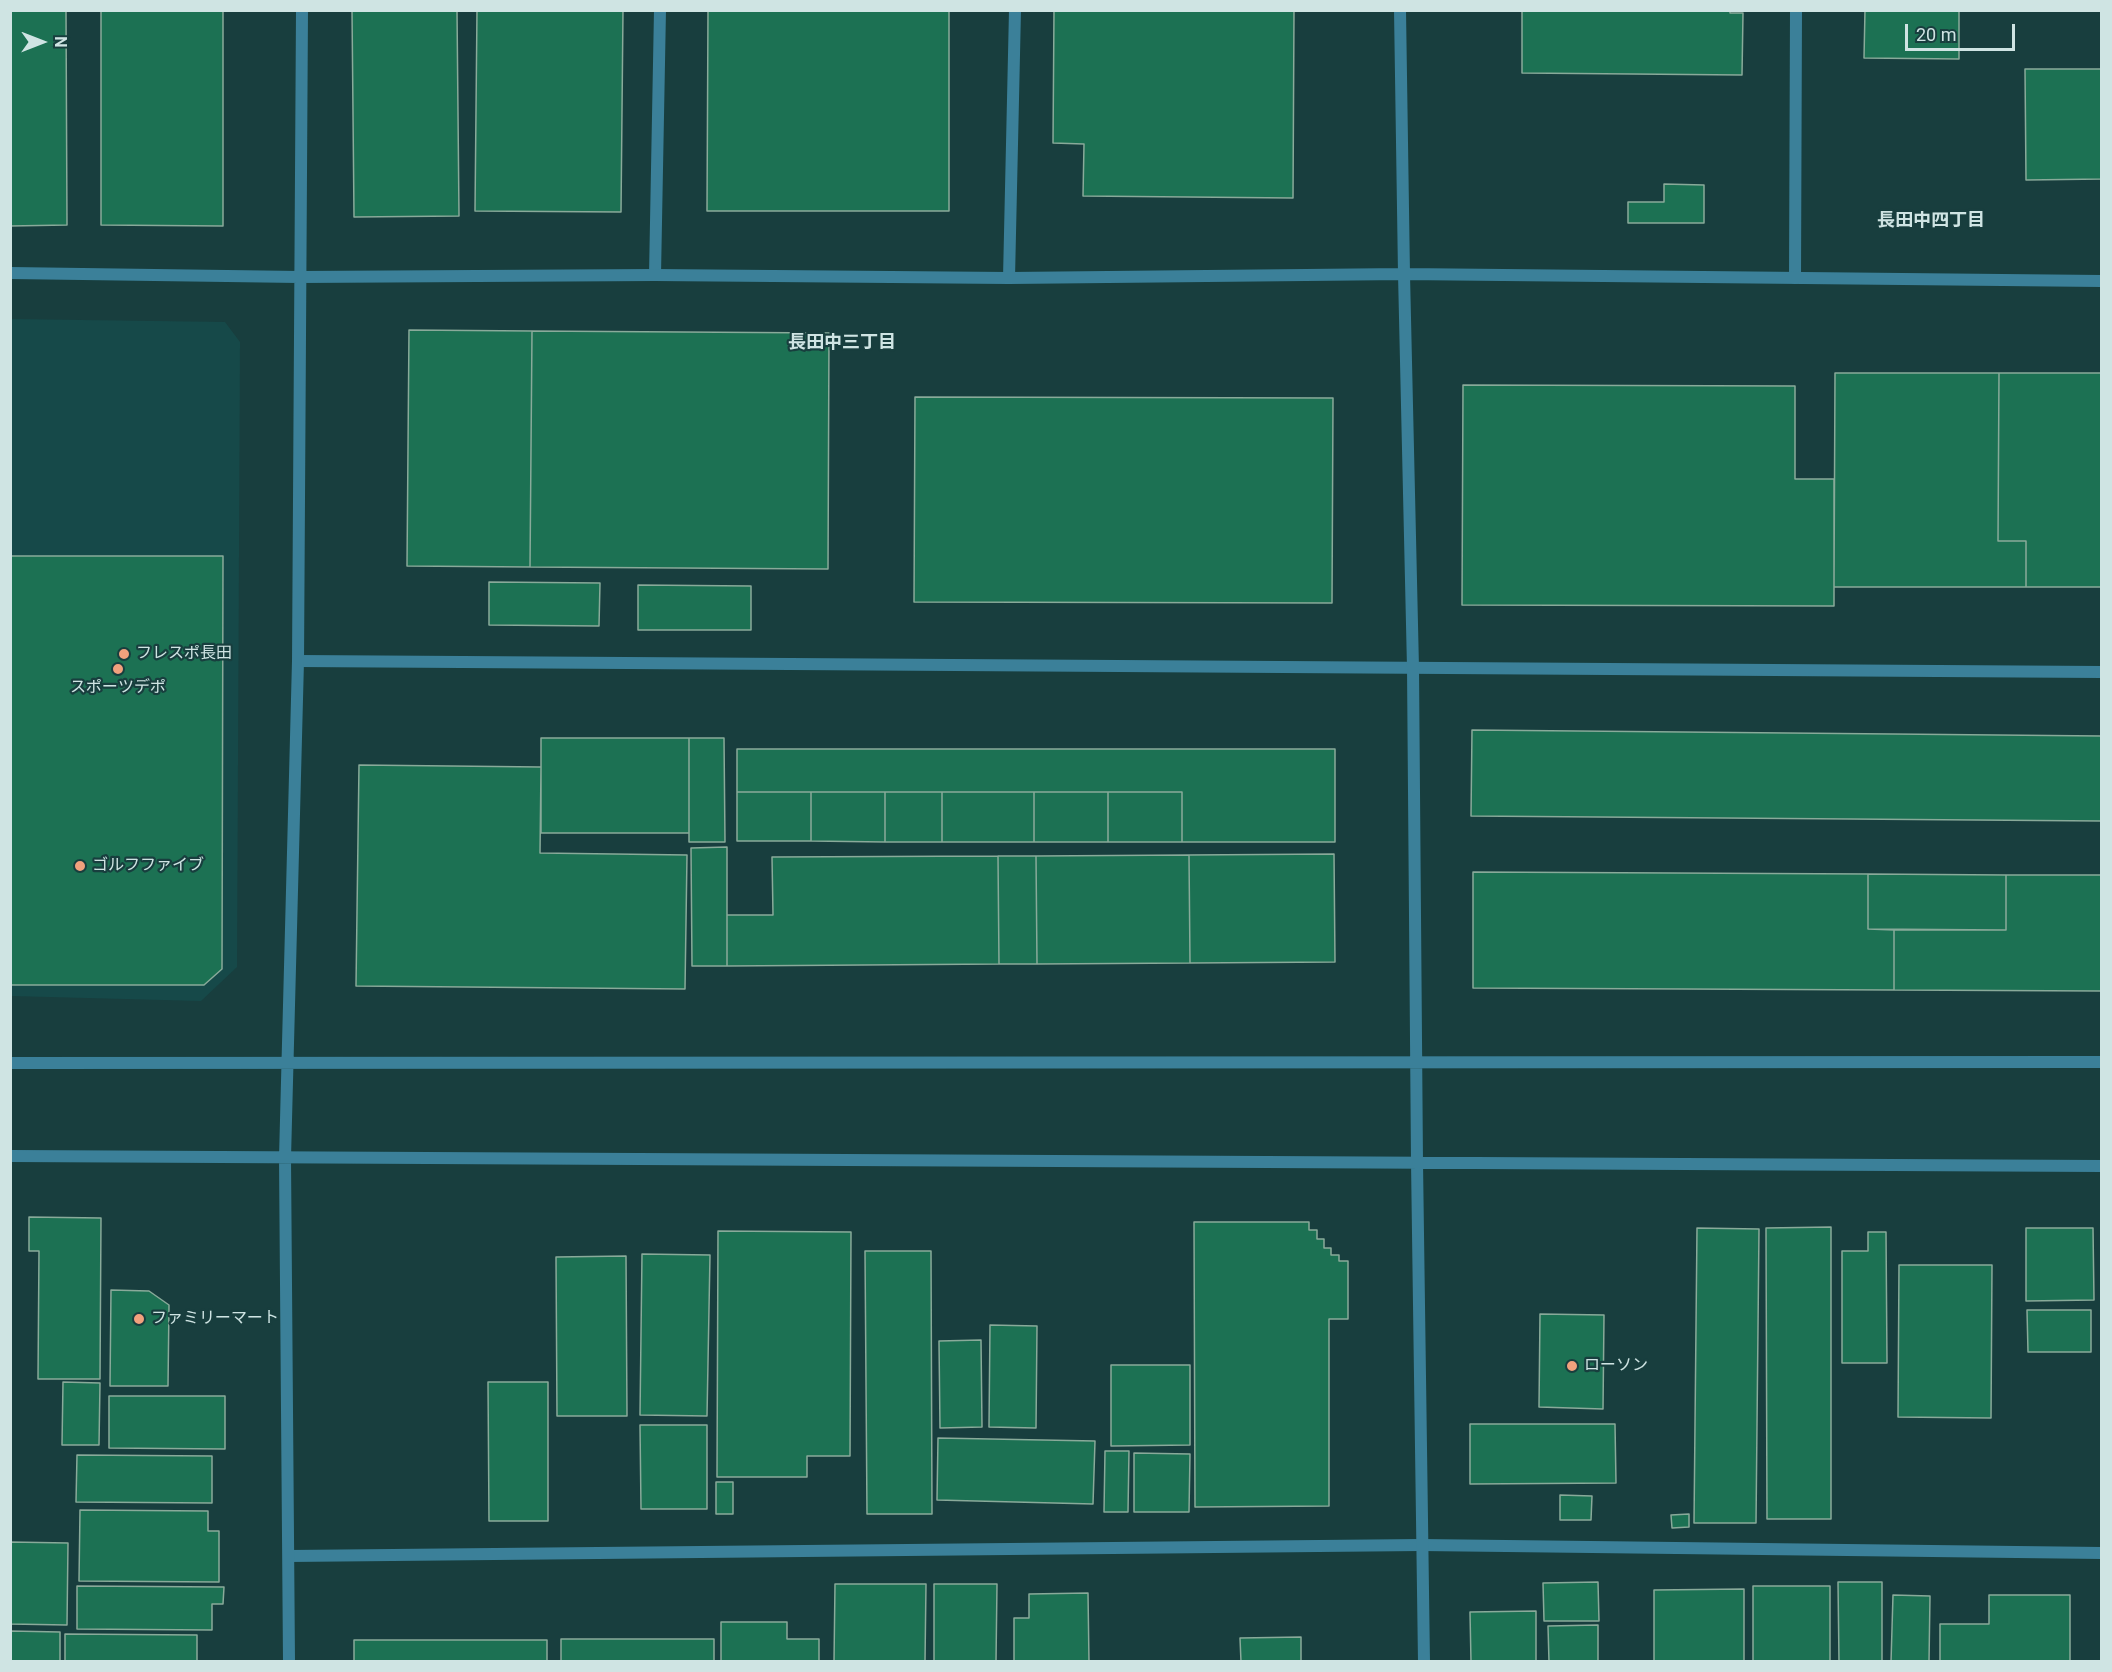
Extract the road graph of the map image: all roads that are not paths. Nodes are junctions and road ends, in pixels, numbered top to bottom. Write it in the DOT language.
graph roads {
  1 [pos="302,10"];
  2 [pos="660,10"];
  3 [pos="1015,10"];
  4 [pos="1400,10"];
  5 [pos="1796,10"];
  6 [pos="10,273"];
  7 [pos="1404,274"];
  8 [pos="299,276"];
  9 [pos="655,276"];
  10 [pos="1009,278"];
  11 [pos="1795,278"];
  12 [pos="2102,281"];
  13 [pos="298,661"];
  14 [pos="1413,668"];
  15 [pos="2102,672"];
  16 [pos="286,1062"];
  17 [pos="1417,1062"];
  18 [pos="2102,1062"];
  19 [pos="10,1063"];
  20 [pos="10,1156"];
  21 [pos="285,1158"];
  22 [pos="1417,1162"];
  23 [pos="2102,1166"];
  24 [pos="1422,1545"];
  25 [pos="2102,1553"];
  26 [pos="289,1556"];
  27 [pos="289,1662"];
  28 [pos="1424,1662"];
  1 -- 8 [label="street"];
  2 -- 9 [label="street"];
  3 -- 10 [label="street"];
  4 -- 7 [label="street"];
  5 -- 11 [label="street"];
  6 -- 8 [label="street"];
  7 -- 10 [label="street"];
  7 -- 11 [label="street"];
  7 -- 14 [label="street"];
  8 -- 9 [label="street"];
  8 -- 13 [label="street"];
  9 -- 10 [label="street"];
  11 -- 12 [label="street"];
  13 -- 14 [label="street"];
  13 -- 16 [label="street"];
  14 -- 15 [label="street"];
  14 -- 17 [label="street"];
  16 -- 17 [label="street"];
  16 -- 19 [label="street"];
  16 -- 21 [label="street"];
  17 -- 18 [label="street"];
  17 -- 22 [label="street"];
  20 -- 21 [label="street"];
  21 -- 22 [label="street"];
  21 -- 26 [label="street"];
  22 -- 23 [label="street"];
  22 -- 24 [label="street"];
  24 -- 25 [label="street"];
  24 -- 26 [label="street"];
  24 -- 28 [label="street"];
  26 -- 27 [label="street"];
}
